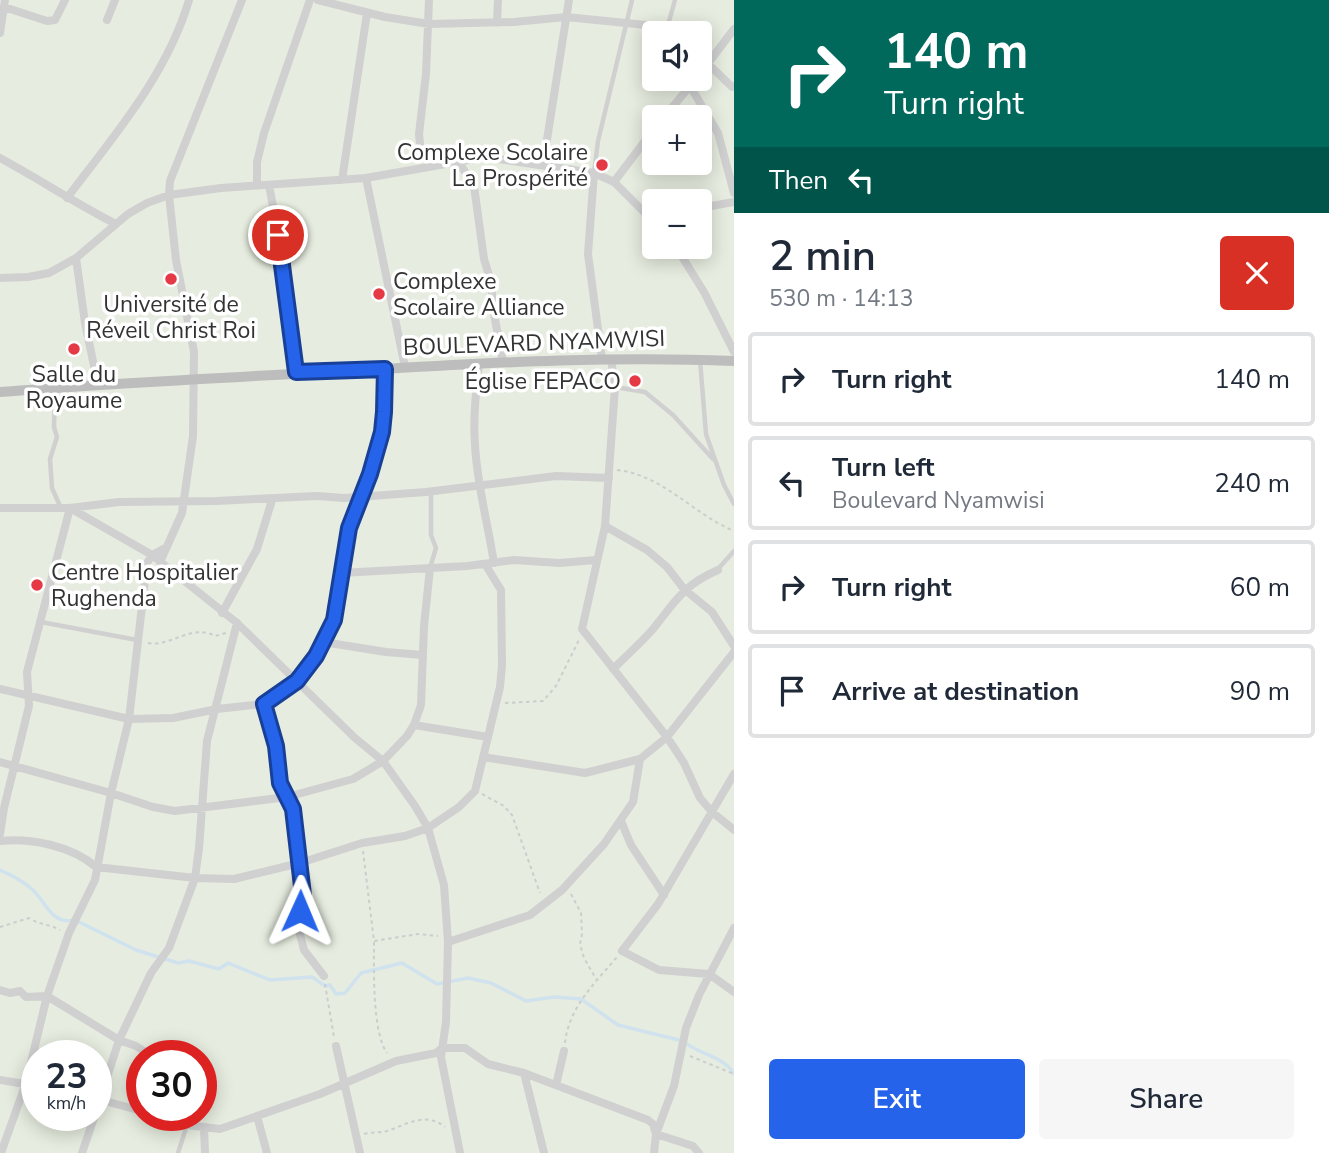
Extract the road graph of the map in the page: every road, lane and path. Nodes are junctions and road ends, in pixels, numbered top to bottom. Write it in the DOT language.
graph roads {
  1 [pos="65,0"];
  2 [pos="115,0"];
  3 [pos="189,0"];
  4 [pos="242,0"];
  5 [pos="310,0"];
  6 [pos="317,0"];
  7 [pos="429,0"];
  8 [pos="498,0"];
  9 [pos="569,0"];
  10 [pos="632,0"];
  11 [pos="675,0"];
  12 [pos="5,4"];
  13 [pos="351,4"];
  14 [pos="367,13"];
  15 [pos="566,17"];
  16 [pos="107,20"];
  17 [pos="670,21"];
  18 [pos="625,22"];
  19 [pos="497,23"];
  20 [pos="429,24"];
  21 [pos="642,24"];
  22 [pos="734,29"];
  23 [pos="0,33"];
  24 [pos="712,58"];
  25 [pos="712,67"];
  26 [pos="734,86"];
  27 [pos="686,91"];
  28 [pos="697,91"];
  29 [pos="674,105"];
  30 [pos="642,145"];
  31 [pos="421,153"];
  32 [pos="0,158"];
  33 [pos="458,161"];
  34 [pos="437,165"];
  35 [pos="543,165"];
  36 [pos="407,171"];
  37 [pos="594,173"];
  38 [pos="366,178"];
  39 [pos="342,180"];
  40 [pos="614,182"];
  41 [pos="257,185"];
  42 [pos="269,185"];
  43 [pos="734,193"];
  44 [pos="169,195"];
  45 [pos="66,198"];
  46 [pos="734,202"];
  47 [pos="712,206"];
  48 [pos="642,208"];
  49 [pos="114,223"];
  50 [pos="76,258"];
  51 [pos="683,259"];
  52 [pos="0,278"];
  53 [pos="734,352"];
  54 [pos="606,359"];
  55 [pos="700,359"];
  56 [pos="734,361"];
  57 [pos="503,362"];
  58 [pos="479,364"];
  59 [pos="405,367"];
  60 [pos="385,369"];
  61 [pos="296,372"];
  62 [pos="192,379"];
  63 [pos="98,386"];
  64 [pos="55,387"];
  65 [pos="615,387"];
  66 [pos="0,392"];
  67 [pos="716,462"];
  68 [pos="609,474"];
  69 [pos="479,484"];
  70 [pos="431,491"];
  71 [pos="360,495"];
  72 [pos="272,500"];
  73 [pos="183,501"];
  74 [pos="734,504"];
  75 [pos="60,506"];
  76 [pos="0,508"];
  77 [pos="71,508"];
  78 [pos="605,526"];
  79 [pos="734,531"];
  80 [pos="167,547"];
  81 [pos="734,551"];
  82 [pos="152,555"];
  83 [pos="596,560"];
  84 [pos="160,562"];
  85 [pos="489,564"];
  86 [pos="430,568"];
  87 [pos="718,570"];
  88 [pos="341,573"];
  89 [pos="684,589"];
  90 [pos="222,612"];
  91 [pos="40,622"];
  92 [pos="236,627"];
  93 [pos="582,629"];
  94 [pos="137,641"];
  95 [pos="323,642"];
  96 [pos="734,646"];
  97 [pos="734,652"];
  98 [pos="423,654"];
  99 [pos="612,669"];
  100 [pos="297,681"];
  101 [pos="0,689"];
  102 [pos="30,698"];
  103 [pos="264,704"];
  104 [pos="496,704"];
  105 [pos="217,709"];
  106 [pos="129,719"];
  107 [pos="414,725"];
  108 [pos="488,737"];
  109 [pos="667,737"];
  110 [pos="483,757"];
  111 [pos="640,759"];
  112 [pos="383,761"];
  113 [pos="0,762"];
  114 [pos="14,766"];
  115 [pos="734,774"];
  116 [pos="475,790"];
  117 [pos="111,793"];
  118 [pos="287,797"];
  119 [pos="203,808"];
  120 [pos="712,812"];
  121 [pos="621,821"];
  122 [pos="428,828"];
  123 [pos="734,830"];
  124 [pos="0,834"];
  125 [pos="0,841"];
  126 [pos="362,843"];
  127 [pos="300,863"];
  128 [pos="96,867"];
  129 [pos="195,878"];
  130 [pos="568,884"];
  131 [pos="664,895"];
  132 [pos="544,904"];
  133 [pos="0,927"];
  134 [pos="734,928"];
  135 [pos="71,930"];
  136 [pos="447,939"];
  137 [pos="374,941"];
  138 [pos="622,951"];
  139 [pos="709,975"];
  140 [pos="324,976"];
  141 [pos="596,980"];
  142 [pos="0,990"];
  143 [pos="734,992"];
  144 [pos="47,996"];
  145 [pos="36,1040"];
  146 [pos="119,1040"];
  147 [pos="126,1042"];
  148 [pos="336,1046"];
  149 [pos="442,1048"];
  150 [pos="564,1051"];
  151 [pos="680,1051"];
  152 [pos="112,1060"];
  153 [pos="389,1064"];
  154 [pos="524,1073"];
  155 [pos="734,1074"];
  156 [pos="0,1080"];
  157 [pos="21,1082"];
  158 [pos="344,1083"];
  159 [pos="556,1085"];
  160 [pos="21,1097"];
  161 [pos="257,1116"];
  162 [pos="217,1129"];
  163 [pos="90,1131"];
  164 [pos="185,1131"];
  165 [pos="204,1131"];
  166 [pos="455,1132"];
  167 [pos="656,1134"];
  168 [pos="356,1138"];
  169 [pos="1,1153"];
  170 [pos="82,1153"];
  171 [pos="178,1153"];
  172 [pos="205,1153"];
  173 [pos="267,1153"];
  174 [pos="360,1153"];
  175 [pos="460,1153"];
  176 [pos="544,1153"];
  177 [pos="654,1153"];
  178 [pos="699,1153"];
  1 -- 12 [label="street"];
  2 -- 16 [label="street"];
  3 -- 45 [label="street"];
  4 -- 44 [label="street"];
  5 -- 41 [label="street"];
  6 -- 13 [label="street"];
  7 -- 20 [label="street"];
  8 -- 19 [label="street"];
  9 -- 15 [label="street"];
  10 -- 18 [label="lane"];
  11 -- 17 [label="lane"];
  12 -- 23 [label="street"];
  13 -- 14 [label="street"];
  14 -- 20 [label="street"];
  14 -- 39 [label="street"];
  15 -- 18 [label="street"];
  15 -- 19 [label="street"];
  15 -- 35 [label="street"];
  18 -- 21 [label="street"];
  18 -- 37 [label="lane"];
  19 -- 20 [label="street"];
  20 -- 31 [label="street"];
  22 -- 24 [label="street"];
  25 -- 26 [label="street"];
  27 -- 29 [label="street"];
  28 -- 43 [label="street"];
  30 -- 40 [label="street"];
  31 -- 34 [label="street"];
  31 -- 36 [label="street"];
  32 -- 45 [label="street"];
  33 -- 34 [label="street"];
  33 -- 35 [label="street"];
  33 -- 57 [label="street"];
  34 -- 36 [label="street"];
  35 -- 37 [label="street"];
  36 -- 38 [label="street"];
  37 -- 40 [label="street"];
  37 -- 54 [label="street"];
  38 -- 39 [label="street"];
  38 -- 59 [label="street"];
  39 -- 42 [label="street"];
  40 -- 48 [label="street"];
  41 -- 42 [label="street"];
  41 -- 44 [label="street"];
  42 -- 61 [label="street"];
  44 -- 49 [label="street"];
  44 -- 62 [label="street"];
  45 -- 49 [label="street"];
  46 -- 47 [label="street"];
  49 -- 50 [label="street"];
  50 -- 52 [label="street"];
  50 -- 63 [label="street"];
  51 -- 53 [label="street"];
  54 -- 55 [label="main road, BOULEVARD NYAMWISI"];
  54 -- 57 [label="main road, BOULEVARD NYAMWISI"];
  54 -- 65 [label="street"];
  55 -- 56 [label="main road, BOULEVARD NYAMWISI"];
  55 -- 67 [label="lane"];
  57 -- 58 [label="main road, BOULEVARD NYAMWISI"];
  58 -- 59 [label="main road, BOULEVARD NYAMWISI"];
  58 -- 69 [label="street"];
  59 -- 60 [label="main road, BOULEVARD NYAMWISI"];
  60 -- 61 [label="main road, BOULEVARD NYAMWISI"];
  60 -- 71 [label="street"];
  61 -- 62 [label="main road, BOULEVARD NYAMWISI"];
  62 -- 63 [label="main road, BOULEVARD NYAMWISI"];
  62 -- 73 [label="street"];
  63 -- 64 [label="main road, BOULEVARD NYAMWISI"];
  64 -- 66 [label="main road, BOULEVARD NYAMWISI"];
  64 -- 75 [label="lane"];
  65 -- 67 [label="lane"];
  65 -- 68 [label="street"];
  67 -- 74 [label="lane"];
  68 -- 69 [label="street"];
  68 -- 78 [label="street"];
  68 -- 79 [label="path"];
  69 -- 70 [label="street"];
  69 -- 85 [label="street"];
  70 -- 71 [label="street"];
  70 -- 86 [label="lane"];
  71 -- 72 [label="street"];
  71 -- 88 [label="street"];
  72 -- 73 [label="street"];
  72 -- 90 [label="street"];
  73 -- 77 [label="street"];
  73 -- 80 [label="street"];
  75 -- 76 [label="street"];
  75 -- 77 [label="street"];
  77 -- 82 [label="street"];
  77 -- 91 [label="street"];
  78 -- 83 [label="street"];
  78 -- 89 [label="street"];
  80 -- 82 [label="street"];
  80 -- 84 [label="street"];
  81 -- 87 [label="lane"];
  82 -- 84 [label="street"];
  82 -- 94 [label="street"];
  83 -- 85 [label="street"];
  83 -- 93 [label="street"];
  84 -- 90 [label="street"];
  85 -- 86 [label="street"];
  85 -- 104 [label="street"];
  86 -- 88 [label="street"];
  86 -- 98 [label="street"];
  87 -- 89 [label="street"];
  88 -- 95 [label="street"];
  89 -- 96 [label="street"];
  89 -- 99 [label="street"];
  90 -- 92 [label="street"];
  91 -- 94 [label="lane"];
  91 -- 102 [label="street"];
  92 -- 94 [label="path"];
  92 -- 100 [label="street"];
  92 -- 105 [label="street"];
  93 -- 99 [label="street"];
  93 -- 104 [label="path"];
  94 -- 106 [label="street"];
  95 -- 98 [label="street"];
  95 -- 100 [label="street"];
  97 -- 109 [label="street"];
  98 -- 107 [label="street"];
  99 -- 109 [label="street"];
  100 -- 103 [label="street"];
  100 -- 112 [label="street"];
  101 -- 102 [label="street"];
  102 -- 106 [label="street"];
  102 -- 114 [label="street"];
  103 -- 105 [label="street"];
  103 -- 118 [label="street"];
  104 -- 108 [label="street"];
  105 -- 106 [label="street"];
  105 -- 119 [label="street"];
  106 -- 117 [label="street"];
  107 -- 108 [label="street"];
  107 -- 112 [label="street"];
  108 -- 110 [label="street"];
  109 -- 111 [label="street"];
  109 -- 120 [label="street"];
  110 -- 111 [label="street"];
  110 -- 116 [label="street"];
  111 -- 121 [label="street"];
  112 -- 118 [label="street"];
  112 -- 122 [label="street"];
  113 -- 114 [label="street"];
  114 -- 117 [label="street"];
  114 -- 124 [label="street"];
  115 -- 120 [label="street"];
  116 -- 122 [label="street"];
  116 -- 132 [label="path"];
  117 -- 119 [label="street"];
  117 -- 128 [label="street"];
  118 -- 119 [label="street"];
  118 -- 127 [label="street"];
  119 -- 129 [label="street"];
  120 -- 123 [label="street"];
  120 -- 131 [label="street"];
  121 -- 130 [label="street"];
  121 -- 131 [label="street"];
  122 -- 126 [label="street"];
  122 -- 136 [label="street"];
  125 -- 128 [label="street"];
  126 -- 127 [label="street"];
  126 -- 137 [label="path"];
  127 -- 129 [label="street"];
  127 -- 140 [label="street"];
  128 -- 129 [label="street"];
  128 -- 135 [label="street"];
  129 -- 146 [label="street"];
  130 -- 132 [label="street"];
  130 -- 141 [label="path"];
  131 -- 138 [label="street"];
  132 -- 136 [label="street"];
  133 -- 135 [label="path"];
  134 -- 139 [label="street"];
  135 -- 144 [label="street"];
  136 -- 137 [label="path"];
  136 -- 149 [label="street"];
  137 -- 153 [label="path"];
  138 -- 139 [label="street"];
  138 -- 141 [label="path"];
  139 -- 143 [label="street"];
  139 -- 151 [label="street"];
  140 -- 148 [label="path"];
  141 -- 150 [label="path"];
  142 -- 144 [label="street"];
  144 -- 145 [label="street"];
  144 -- 146 [label="street"];
  146 -- 147 [label="street"];
  146 -- 152 [label="street"];
  148 -- 158 [label="street"];
  149 -- 153 [label="street"];
  149 -- 154 [label="street"];
  149 -- 166 [label="street"];
  150 -- 159 [label="street"];
  151 -- 155 [label="path"];
  151 -- 167 [label="street"];
  153 -- 158 [label="street"];
  154 -- 159 [label="street"];
  154 -- 176 [label="street"];
  156 -- 157 [label="street"];
  158 -- 161 [label="street"];
  158 -- 168 [label="street"];
  159 -- 167 [label="street"];
  160 -- 169 [label="street"];
  161 -- 162 [label="street"];
  161 -- 173 [label="street"];
  163 -- 170 [label="street"];
  164 -- 171 [label="lane"];
  165 -- 172 [label="street"];
  166 -- 168 [label="path"];
  166 -- 175 [label="street"];
  167 -- 177 [label="street"];
  167 -- 178 [label="street"];
  168 -- 174 [label="street"];
}
